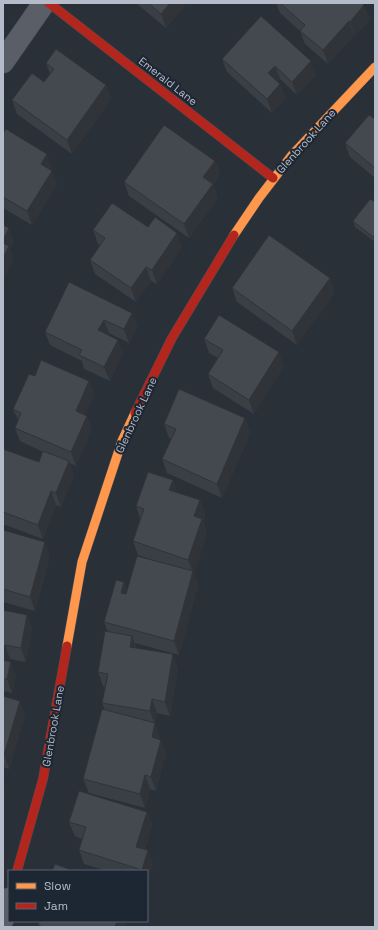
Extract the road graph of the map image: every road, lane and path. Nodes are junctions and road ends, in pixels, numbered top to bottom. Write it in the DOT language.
graph roads {
  1 [pos="44,3"];
  2 [pos="49,3"];
  3 [pos="3,62"];
  4 [pos="375,67"];
  5 [pos="273,178"];
  6 [pos="17,870"];
  7 [pos="8,902"];
  8 [pos="3,919"];
  1 -- 3 [label="street"];
  2 -- 5 [label="street, Emerald Lane"];
  4 -- 5 [label="street, Glenbrook Lane"];
  5 -- 6 [label="street, Glenbrook Lane"];
  7 -- 8 [label="street"];
}
